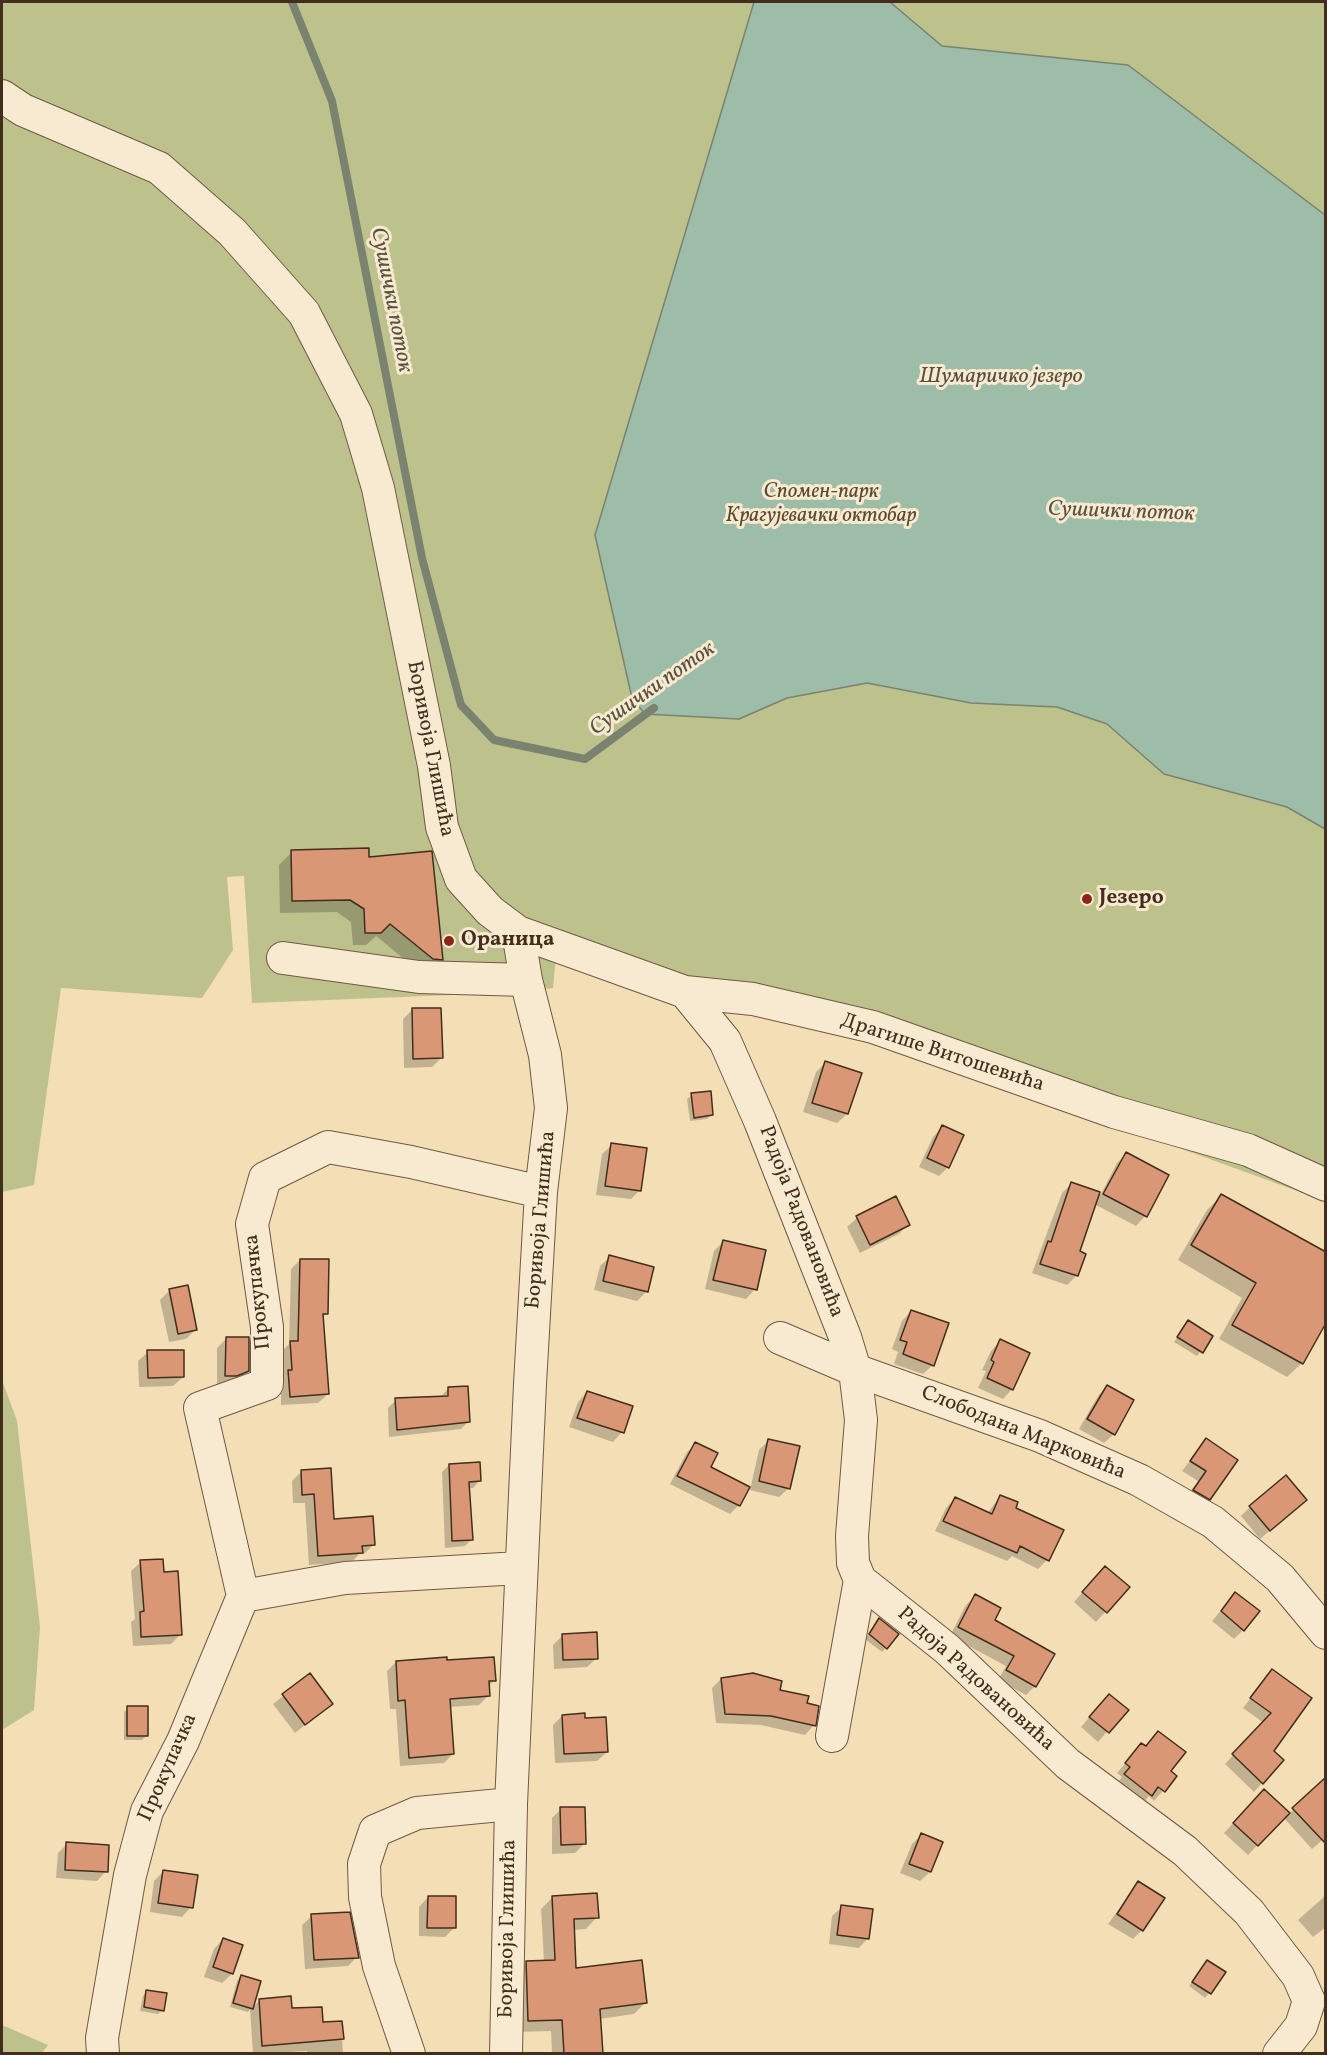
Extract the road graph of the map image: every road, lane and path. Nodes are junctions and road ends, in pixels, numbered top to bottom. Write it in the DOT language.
graph roads {
  1 [pos="2,96"];
  2 [pos="518,932"];
  3 [pos="283,958"];
  4 [pos="526,980"];
  5 [pos="685,992"];
  6 [pos="1326,1185"];
  7 [pos="541,1192"];
  8 [pos="780,1338"];
  9 [pos="855,1370"];
  10 [pos="520,1568"];
  11 [pos="861,1580"];
  12 [pos="243,1596"];
  13 [pos="1326,1633"];
  14 [pos="832,1736"];
  15 [pos="511,1804"];
  16 [pos="103,2054"];
  17 [pos="409,2054"];
  18 [pos="506,2054"];
  19 [pos="1279,2054"];
  1 -- 2 [label="street, Боривоја Глишића"];
  2 -- 4 [label="street, Боривоја Глишића"];
  2 -- 5 [label="street, Драгише Витошевића"];
  3 -- 4 [label="street"];
  4 -- 7 [label="street, Боривоја Глишића"];
  5 -- 6 [label="street, Драгише Витошевића"];
  5 -- 9 [label="street, Радоја Радовановића"];
  7 -- 10 [label="street, Боривоја Глишића"];
  7 -- 12 [label="street, Прокупачка"];
  8 -- 9 [label="street, Слободана Марковића"];
  9 -- 11 [label="street, Радоја Радовановића"];
  9 -- 13 [label="street, Слободана Марковића"];
  10 -- 12 [label="street"];
  10 -- 15 [label="street, Боривоја Глишића"];
  11 -- 14 [label="street"];
  11 -- 19 [label="street, Радоја Радовановића"];
  12 -- 16 [label="street, Прокупачка"];
  15 -- 17 [label="street"];
  15 -- 18 [label="street, Боривоја Глишића"];
}
